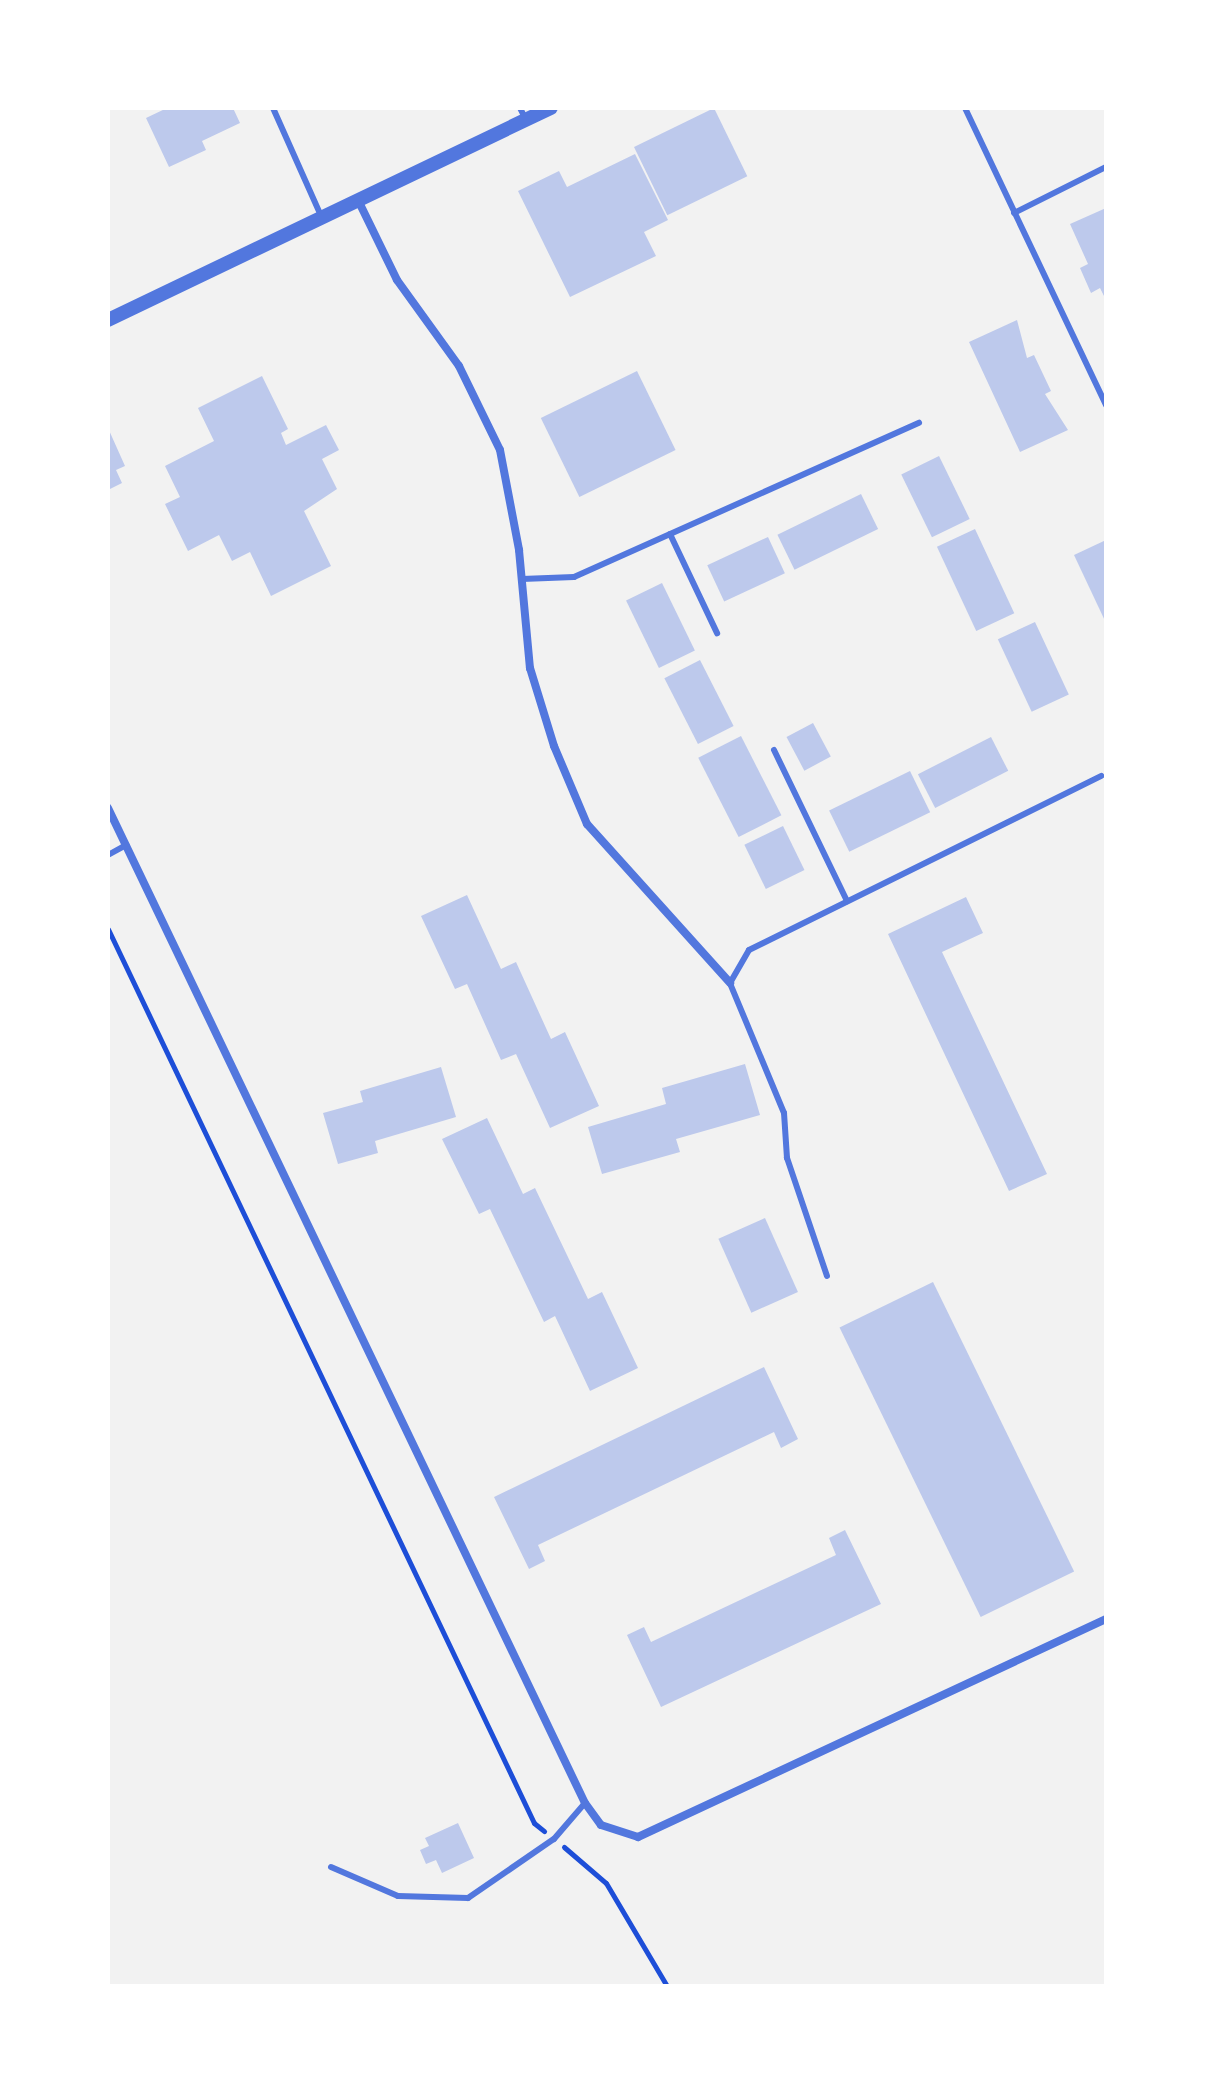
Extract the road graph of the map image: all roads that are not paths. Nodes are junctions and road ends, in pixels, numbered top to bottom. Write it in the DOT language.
graph roads {
  1 [pos="273,108"];
  2 [pos="551,108"];
  3 [pos="965,108"];
  4 [pos="523,114"];
  5 [pos="1106,167"];
  6 [pos="358,200"];
  7 [pos="1014,213"];
  8 [pos="322,218"];
  9 [pos="108,320"];
  10 [pos="1106,405"];
  11 [pos="919,423"];
  12 [pos="670,534"];
  13 [pos="522,579"];
  14 [pos="717,633"];
  15 [pos="774,750"];
  16 [pos="1101,776"];
  17 [pos="108,808"];
  18 [pos="126,845"];
  19 [pos="108,855"];
  20 [pos="847,901"];
  21 [pos="730,983"];
  22 [pos="827,1276"];
  23 [pos="1106,1619"];
  24 [pos="585,1803"];
  25 [pos="331,1867"];
  1 -- 8 [label="lane"];
  2 -- 4 [label="street"];
  3 -- 7 [label="lane"];
  4 -- 6 [label="street"];
  5 -- 7 [label="lane"];
  6 -- 8 [label="street"];
  6 -- 13 [label="street"];
  7 -- 10 [label="lane"];
  8 -- 9 [label="street"];
  11 -- 12 [label="lane"];
  12 -- 13 [label="lane"];
  12 -- 14 [label="lane"];
  13 -- 21 [label="street"];
  15 -- 20 [label="lane"];
  16 -- 20 [label="lane"];
  17 -- 18 [label="street"];
  18 -- 19 [label="lane"];
  18 -- 24 [label="street"];
  20 -- 21 [label="lane"];
  21 -- 22 [label="lane"];
  23 -- 24 [label="street"];
  24 -- 25 [label="lane"];
}
